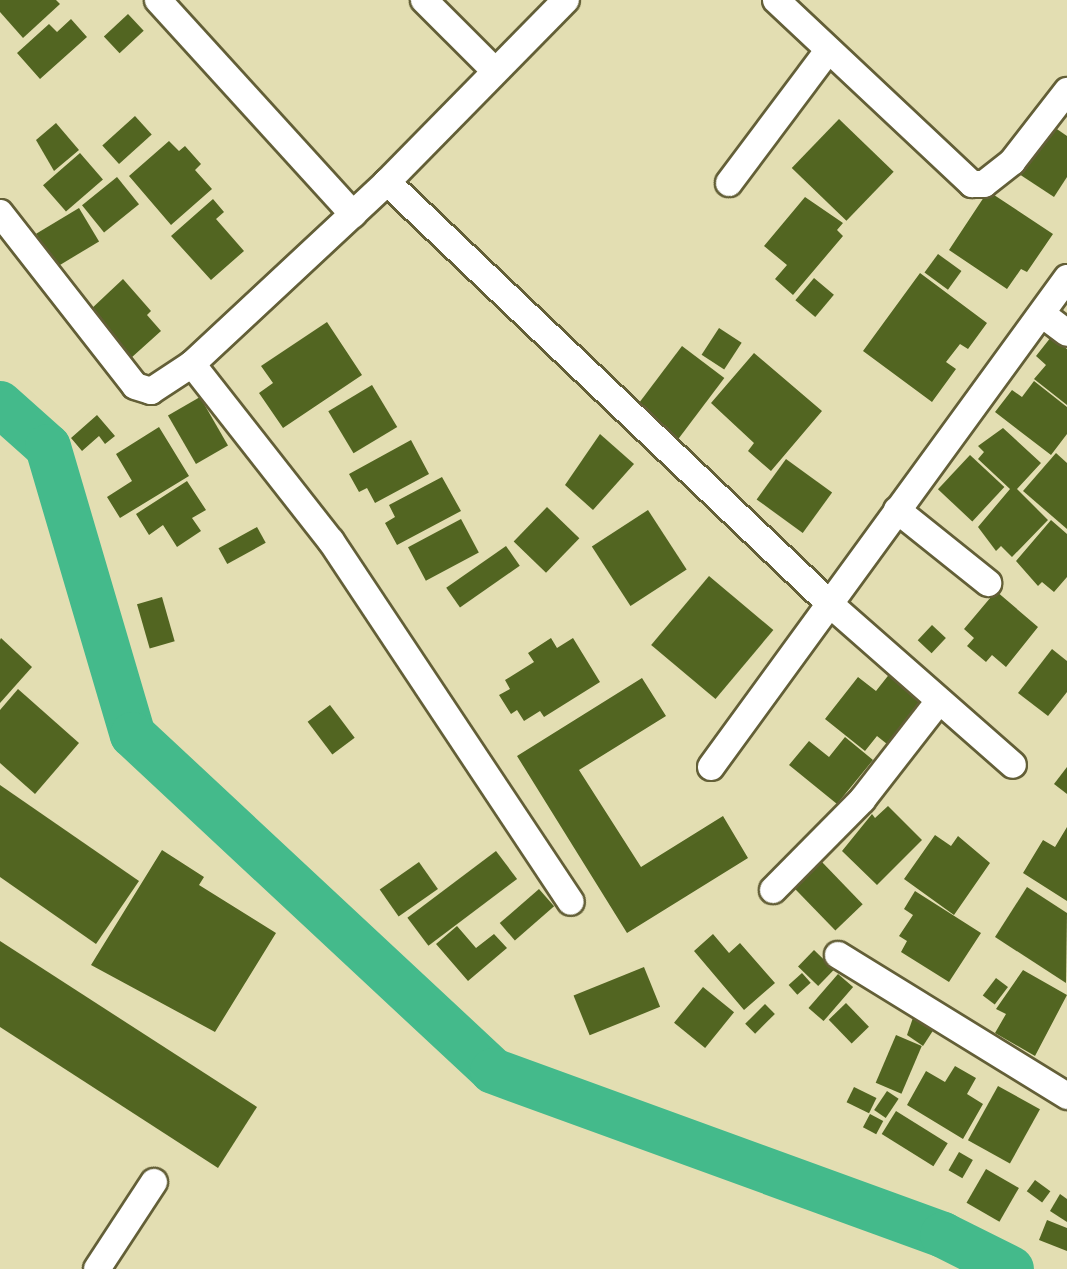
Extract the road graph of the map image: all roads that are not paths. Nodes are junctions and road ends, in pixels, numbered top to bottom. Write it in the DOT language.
graph roads {
  1 [pos="158,0"];
  2 [pos="424,0"];
  3 [pos="566,0"];
  4 [pos="776,0"];
  5 [pos="827,52"];
  6 [pos="495,71"];
  7 [pos="1067,91"];
  8 [pos="387,182"];
  9 [pos="729,183"];
  10 [pos="0,213"];
  11 [pos="353,214"];
  12 [pos="1067,278"];
  13 [pos="1042,314"];
  14 [pos="1067,333"];
  15 [pos="192,363"];
  16 [pos="897,510"];
  17 [pos="988,583"];
  18 [pos="831,605"];
  19 [pos="939,701"];
  20 [pos="1013,765"];
  21 [pos="711,768"];
  22 [pos="773,890"];
  23 [pos="571,902"];
  24 [pos="838,955"];
  25 [pos="1067,1096"];
  26 [pos="154,1182"];
  27 [pos="97,1269"];
  1 -- 11 [label="street"];
  2 -- 6 [label="street"];
  3 -- 6 [label="street"];
  4 -- 5 [label="street"];
  5 -- 7 [label="street"];
  5 -- 9 [label="street"];
  6 -- 8 [label="street"];
  8 -- 11 [label="street"];
  8 -- 18 [label="street"];
  10 -- 15 [label="street"];
  11 -- 15 [label="street"];
  12 -- 13 [label="street"];
  13 -- 14 [label="street"];
  13 -- 16 [label="street"];
  15 -- 23 [label="street"];
  16 -- 17 [label="street"];
  16 -- 18 [label="street"];
  18 -- 19 [label="street"];
  18 -- 21 [label="street"];
  19 -- 20 [label="street"];
  19 -- 22 [label="street"];
  24 -- 25 [label="street"];
  26 -- 27 [label="street"];
}
